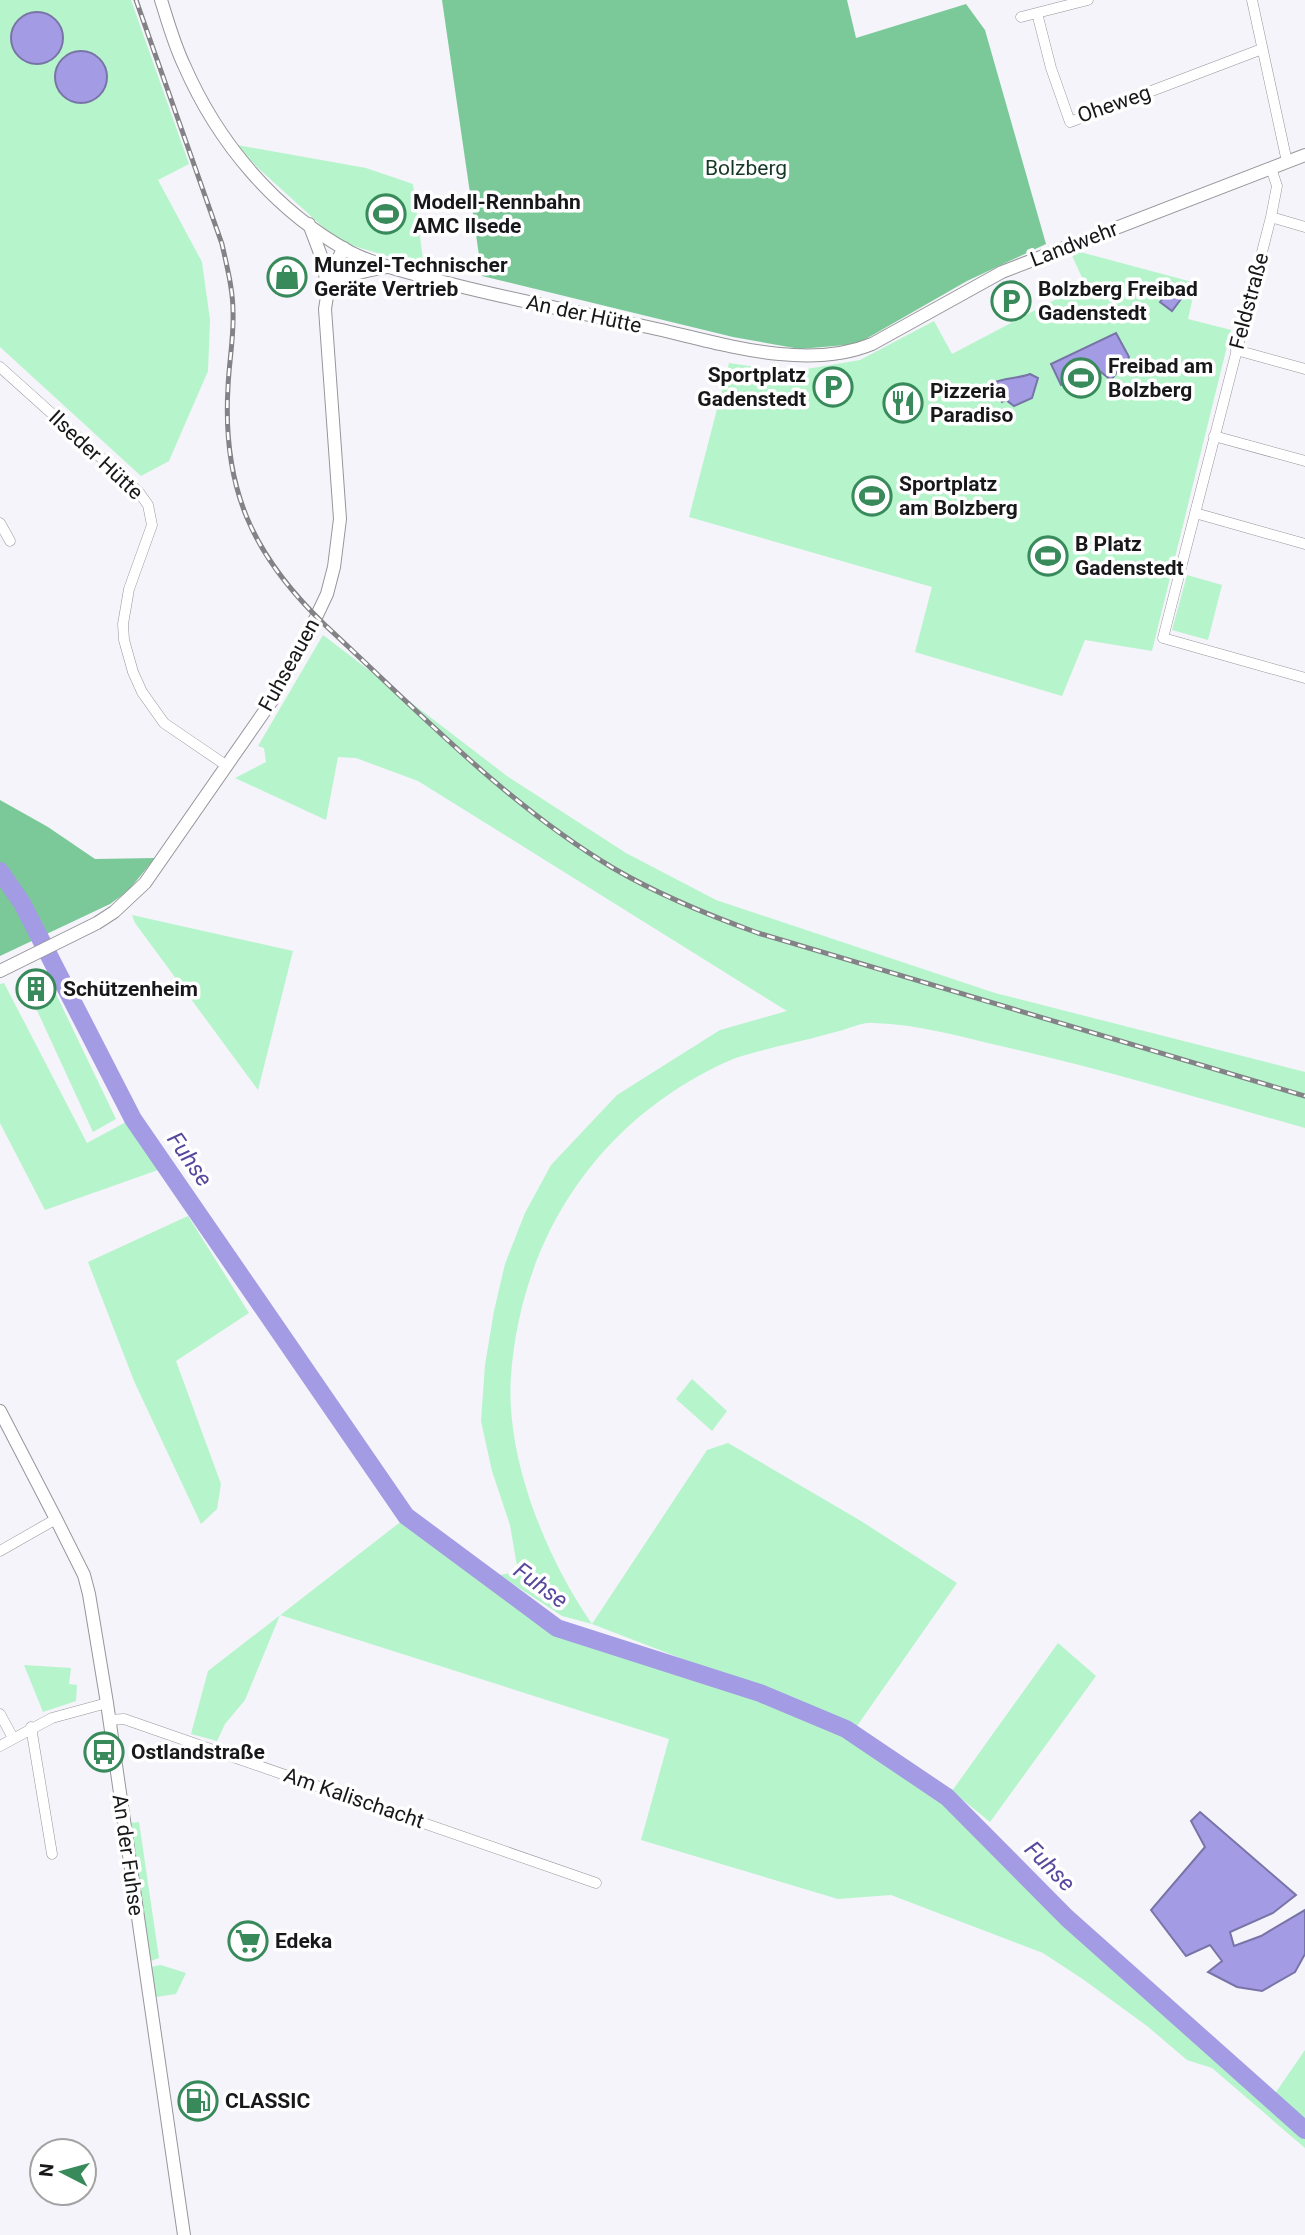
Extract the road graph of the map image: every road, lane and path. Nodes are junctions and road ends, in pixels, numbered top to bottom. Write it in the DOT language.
graph roads {
  1 [pos="161,0"];
  2 [pos="1088,0"];
  3 [pos="1252,0"];
  4 [pos="1037,13"];
  5 [pos="1021,17"];
  6 [pos="1262,49"];
  7 [pos="1305,155"];
  8 [pos="1287,162"];
  9 [pos="1271,168"];
  10 [pos="1271,217"];
  11 [pos="309,224"];
  12 [pos="1305,227"];
  13 [pos="344,248"];
  14 [pos="389,266"];
  15 [pos="328,290"];
  16 [pos="1236,350"];
  17 [pos="852,352"];
  18 [pos="0,367"];
  19 [pos="1305,369"];
  20 [pos="1214,436"];
  21 [pos="1305,461"];
  22 [pos="1195,513"];
  23 [pos="0,523"];
  24 [pos="10,541"];
  25 [pos="1305,544"];
  26 [pos="1305,678"];
  27 [pos="226,766"];
  28 [pos="0,971"];
  29 [pos="0,1411"];
  30 [pos="56,1519"];
  31 [pos="0,1551"];
  32 [pos="107,1703"];
  33 [pos="0,1714"];
  34 [pos="110,1720"];
  35 [pos="31,1727"];
  36 [pos="13,1738"];
  37 [pos="0,1746"];
  38 [pos="52,1854"];
  39 [pos="596,1883"];
  40 [pos="184,2235"];
  1 -- 11 [label="street, An der Hütte"];
  2 -- 4 [label="street"];
  3 -- 6 [label="street"];
  4 -- 5 [label="street"];
  4 -- 6 [label="street, Oheweg"];
  6 -- 8 [label="street"];
  7 -- 8 [label="street, Landwehr"];
  8 -- 9 [label="street, Landwehr"];
  9 -- 10 [label="street, Feldstraße"];
  9 -- 17 [label="street, Landwehr"];
  10 -- 12 [label="street"];
  10 -- 16 [label="street, Feldstraße"];
  11 -- 13 [label="street, An der Hütte"];
  11 -- 15 [label="street"];
  13 -- 14 [label="street, An der Hütte"];
  13 -- 15 [label="street, Fuhseauen"];
  14 -- 15 [label="street"];
  14 -- 17 [label="street, An der Hütte"];
  15 -- 27 [label="street, Fuhseauen"];
  16 -- 19 [label="street"];
  16 -- 20 [label="street, Feldstraße"];
  18 -- 27 [label="street, Ilseder Hütte"];
  20 -- 21 [label="street"];
  20 -- 22 [label="street, Feldstraße"];
  22 -- 25 [label="street"];
  22 -- 26 [label="street, Feldstraße"];
  23 -- 24 [label="street"];
  27 -- 28 [label="street, Fuhseauen"];
  29 -- 30 [label="street, An der Fuhse"];
  30 -- 31 [label="street"];
  30 -- 32 [label="street, An der Fuhse"];
  32 -- 34 [label="street, An der Fuhse"];
  32 -- 35 [label="street"];
  33 -- 36 [label="street"];
  34 -- 39 [label="street, Am Kalischacht"];
  34 -- 40 [label="street, An der Fuhse"];
  35 -- 36 [label="street"];
  35 -- 38 [label="street"];
  36 -- 37 [label="street"];
}
